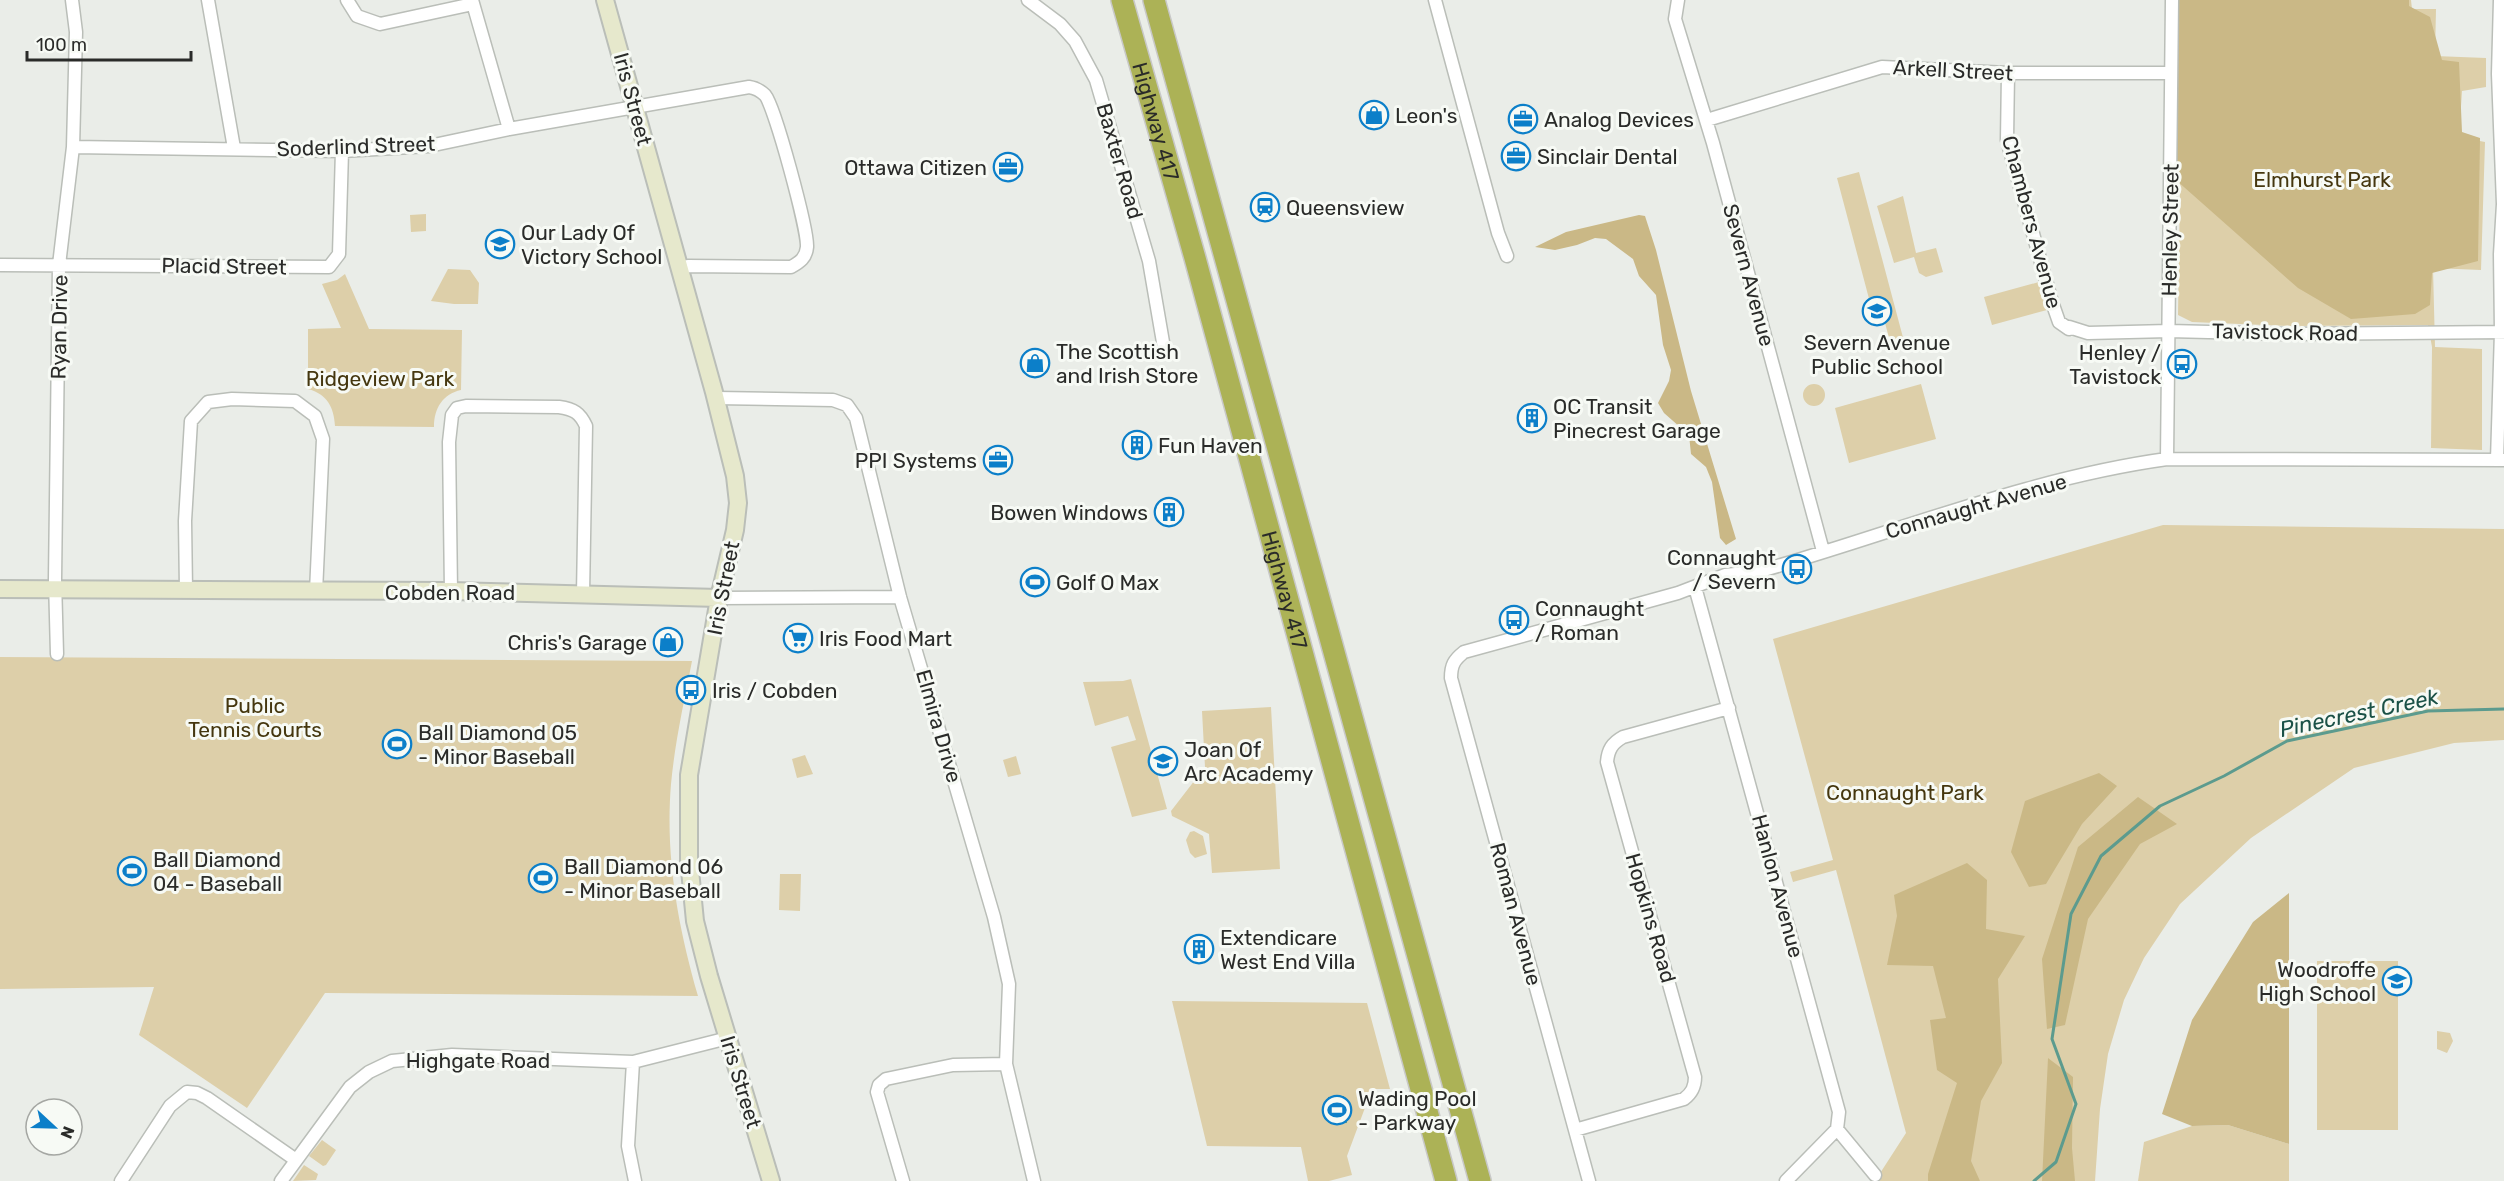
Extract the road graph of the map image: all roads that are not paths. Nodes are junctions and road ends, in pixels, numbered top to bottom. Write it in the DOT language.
graph roads {
  1 [pos="72,0"];
  2 [pos="208,0"];
  3 [pos="347,0"];
  4 [pos="605,0"];
  5 [pos="1028,0"];
  6 [pos="1122,0"];
  7 [pos="1154,0"];
  8 [pos="1434,0"];
  9 [pos="1678,0"];
  10 [pos="2172,0"];
  11 [pos="2500,0"];
  12 [pos="473,2"];
  13 [pos="2008,73"];
  14 [pos="2171,73"];
  15 [pos="2501,74"];
  16 [pos="636,108"];
  17 [pos="1707,120"];
  18 [pos="509,129"];
  19 [pos="73,147"];
  20 [pos="234,148"];
  21 [pos="342,151"];
  22 [pos="2504,204"];
  23 [pos="1507,256"];
  24 [pos="0,264"];
  25 [pos="59,265"];
  26 [pos="679,268"];
  27 [pos="2069,329"];
  28 [pos="2169,331"];
  29 [pos="2503,332"];
  30 [pos="1164,348"];
  31 [pos="716,398"];
  32 [pos="2167,459"];
  33 [pos="2500,460"];
  34 [pos="1823,551"];
  35 [pos="1695,587"];
  36 [pos="0,589"];
  37 [pos="55,590"];
  38 [pos="186,590"];
  39 [pos="451,591"];
  40 [pos="316,592"];
  41 [pos="583,594"];
  42 [pos="900,597"];
  43 [pos="719,598"];
  44 [pos="1464,652"];
  45 [pos="57,654"];
  46 [pos="1729,708"];
  47 [pos="728,1038"];
  48 [pos="633,1062"];
  49 [pos="1006,1064"];
  50 [pos="1837,1129"];
  51 [pos="1575,1130"];
  52 [pos="296,1160"];
  53 [pos="1875,1175"];
  54 [pos="121,1181"];
  55 [pos="281,1181"];
  56 [pos="635,1181"];
  57 [pos="771,1181"];
  58 [pos="903,1181"];
  59 [pos="1034,1181"];
  60 [pos="1446,1181"];
  61 [pos="1480,1181"];
  62 [pos="1590,1181"];
  63 [pos="1786,1181"];
  1 -- 19 [label="street, Ryan Drive"];
  2 -- 20 [label="street"];
  3 -- 12 [label="street"];
  4 -- 16 [label="street, Iris Street"];
  5 -- 30 [label="street, Baxter Road"];
  6 -- 60 [label="highway, Highway 417"];
  7 -- 61 [label="highway"];
  8 -- 23 [label="street"];
  9 -- 17 [label="street, Severn Avenue"];
  10 -- 14 [label="street, Henley Street"];
  11 -- 15 [label="street"];
  12 -- 18 [label="street"];
  13 -- 14 [label="street, Arkell Street"];
  13 -- 17 [label="street, Arkell Street"];
  13 -- 27 [label="street, Chambers Avenue"];
  14 -- 28 [label="street, Henley Street"];
  15 -- 22 [label="street"];
  16 -- 18 [label="street, Soderlind Street"];
  16 -- 26 [label="street, Iris Street"];
  16 -- 26 [label="street, Soderlind Street"];
  17 -- 34 [label="street, Severn Avenue"];
  18 -- 21 [label="street, Soderlind Street"];
  19 -- 20 [label="street, Soderlind Street"];
  19 -- 25 [label="street, Ryan Drive"];
  20 -- 21 [label="street, Soderlind Street"];
  21 -- 25 [label="street, Placid Street"];
  22 -- 29 [label="street"];
  24 -- 25 [label="street, Placid Street"];
  25 -- 37 [label="street, Ryan Drive"];
  26 -- 31 [label="street, Iris Street"];
  27 -- 28 [label="street, Tavistock Road"];
  28 -- 29 [label="street, Tavistock Road"];
  28 -- 32 [label="street, Henley Street"];
  29 -- 33 [label="street"];
  31 -- 42 [label="street, Elmira Drive"];
  31 -- 43 [label="street, Iris Street"];
  32 -- 33 [label="street, Connaught Avenue"];
  32 -- 34 [label="street, Connaught Avenue"];
  34 -- 35 [label="street, Connaught Avenue"];
  35 -- 44 [label="street, Connaught Avenue"];
  35 -- 46 [label="street, Hanlon Avenue"];
  36 -- 37 [label="street, Cobden Road"];
  37 -- 38 [label="street, Cobden Road"];
  37 -- 45 [label="street, Ryan Drive"];
  38 -- 40 [label="street, Cobden Road"];
  38 -- 40 [label="street"];
  39 -- 40 [label="street, Cobden Road"];
  39 -- 41 [label="street, Cobden Road"];
  39 -- 41 [label="street"];
  41 -- 43 [label="street, Cobden Road"];
  42 -- 43 [label="street, Cobden Road"];
  42 -- 49 [label="street, Elmira Drive"];
  43 -- 47 [label="street, Iris Street"];
  44 -- 51 [label="street, Roman Avenue"];
  46 -- 50 [label="street, Hanlon Avenue"];
  46 -- 51 [label="street, Hopkins Road"];
  47 -- 48 [label="street, Highgate Road"];
  47 -- 57 [label="street, Iris Street"];
  48 -- 52 [label="street, Highgate Road"];
  48 -- 56 [label="street"];
  49 -- 58 [label="street"];
  49 -- 59 [label="street, Elmira Drive"];
  50 -- 53 [label="street"];
  50 -- 63 [label="street"];
  51 -- 62 [label="street, Roman Avenue"];
  52 -- 54 [label="street"];
  52 -- 55 [label="street, Highgate Road"];
}
